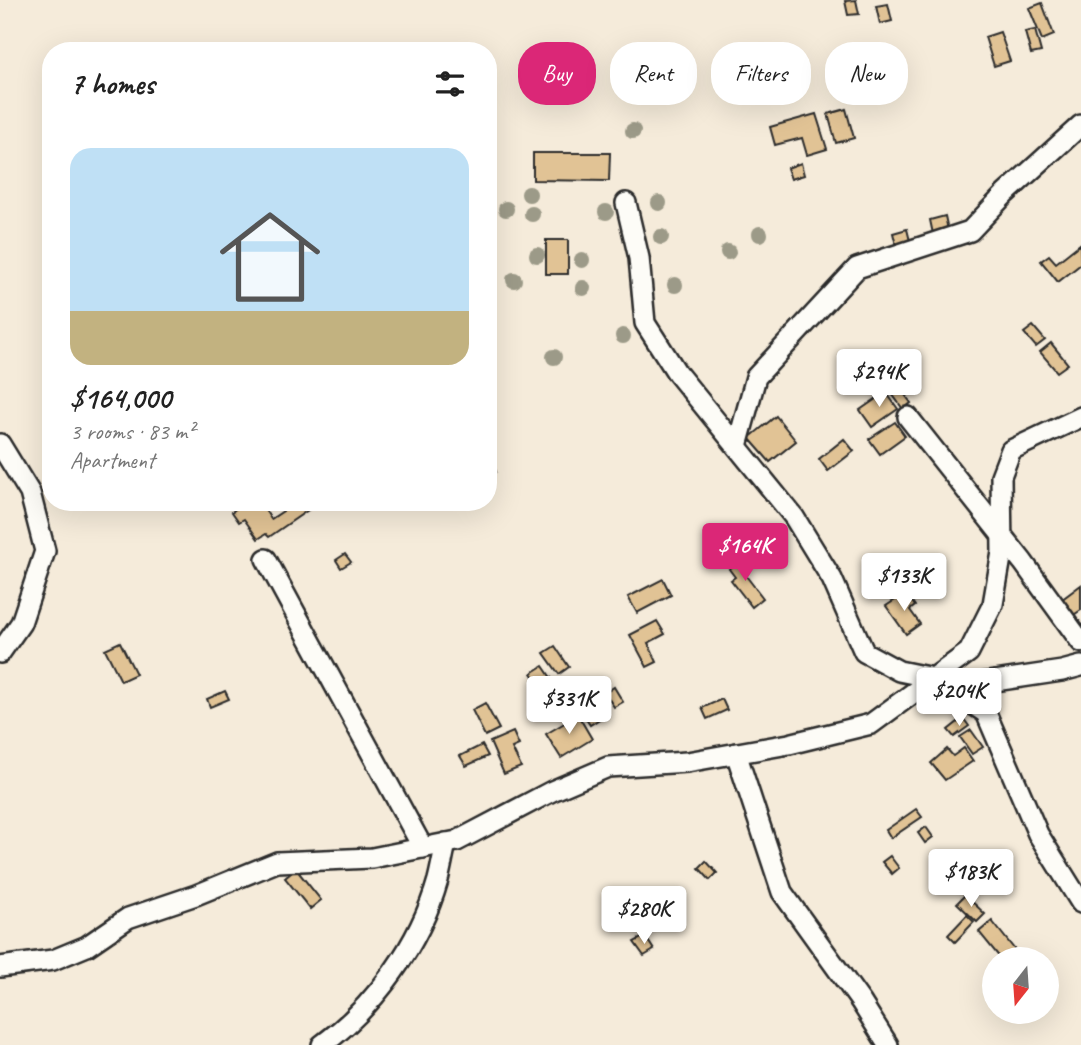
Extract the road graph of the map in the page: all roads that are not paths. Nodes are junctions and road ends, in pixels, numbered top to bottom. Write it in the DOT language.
graph roads {
  1 [pos="1081,125"];
  2 [pos="626,203"];
  3 [pos="908,417"];
  4 [pos="1081,417"];
  5 [pos="0,444"];
  6 [pos="737,446"];
  7 [pos="1002,538"];
  8 [pos="266,559"];
  9 [pos="1081,642"];
  10 [pos="0,653"];
  11 [pos="1081,666"];
  12 [pos="941,683"];
  13 [pos="736,753"];
  14 [pos="446,843"];
  15 [pos="423,848"];
  16 [pos="1081,903"];
  17 [pos="0,967"];
  18 [pos="322,1045"];
  19 [pos="888,1045"];
  1 -- 6 [label="street"];
  2 -- 6 [label="street"];
  3 -- 7 [label="street"];
  4 -- 7 [label="street"];
  5 -- 10 [label="street"];
  6 -- 12 [label="street"];
  7 -- 9 [label="street"];
  7 -- 12 [label="street"];
  8 -- 15 [label="street"];
  11 -- 12 [label="street"];
  12 -- 13 [label="street"];
  12 -- 16 [label="street"];
  13 -- 14 [label="street"];
  13 -- 19 [label="street"];
  14 -- 15 [label="street"];
  14 -- 18 [label="street"];
  15 -- 17 [label="street"];
}
